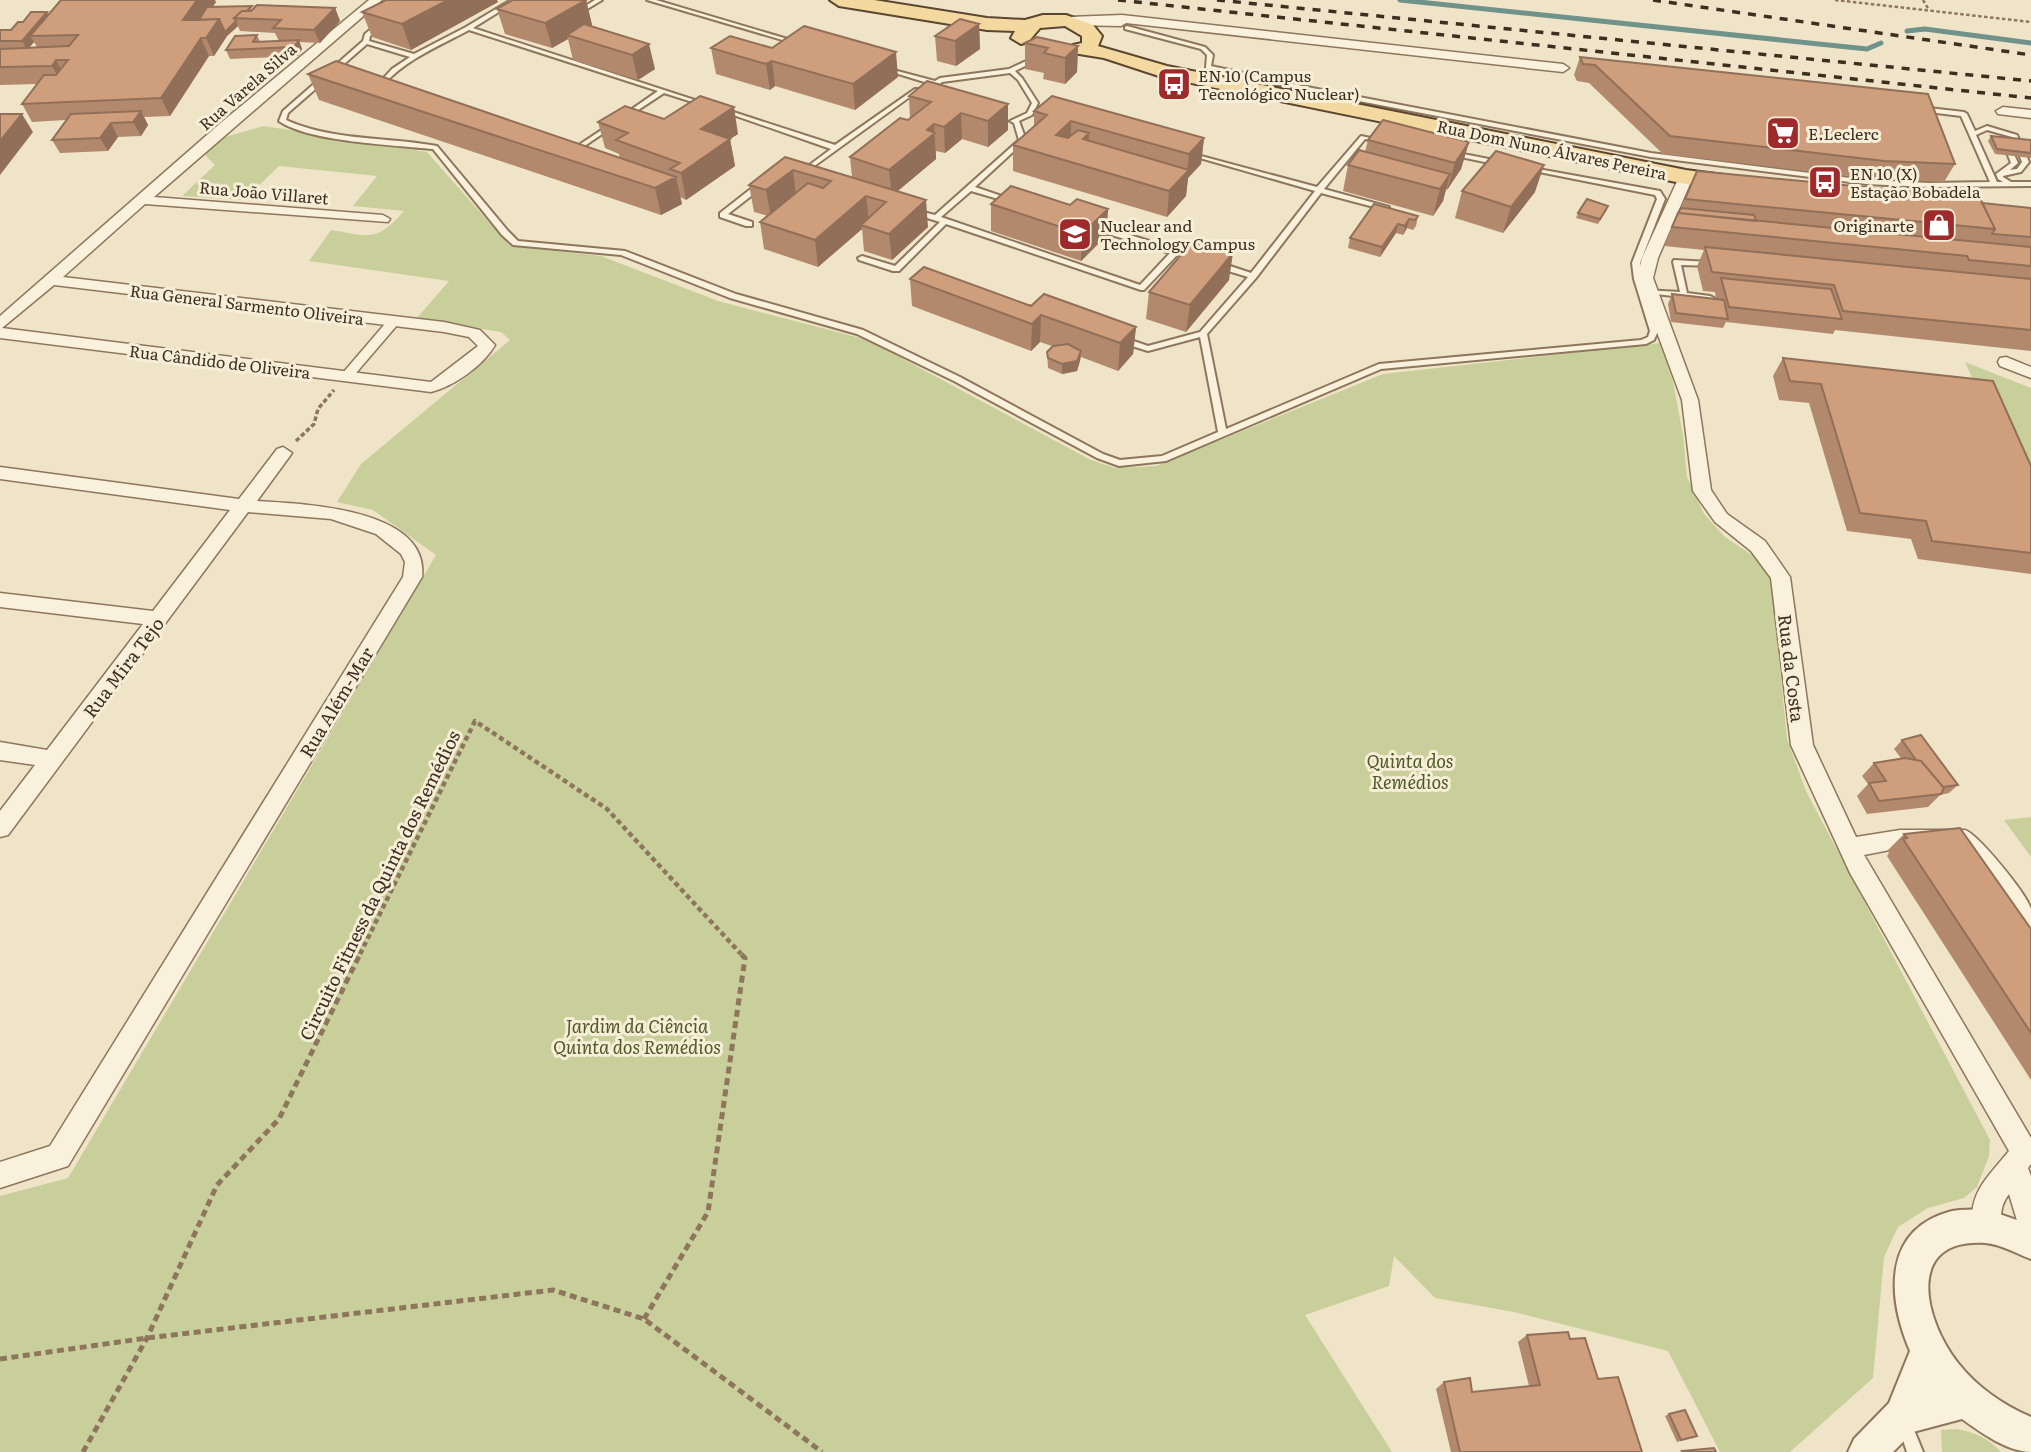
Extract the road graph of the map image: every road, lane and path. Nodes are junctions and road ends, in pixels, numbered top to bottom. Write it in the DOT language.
graph roads {
  1 [pos="376,0"];
  2 [pos="515,0"];
  3 [pos="599,0"];
  4 [pos="650,0"];
  5 [pos="839,0"];
  6 [pos="1835,0"];
  7 [pos="1923,0"];
  8 [pos="1929,10"];
  9 [pos="577,13"];
  10 [pos="386,20"];
  11 [pos="1109,20"];
  12 [pos="1069,22"];
  13 [pos="2031,22"];
  14 [pos="468,28"];
  15 [pos="1127,28"];
  16 [pos="1026,39"];
  17 [pos="366,42"];
  18 [pos="806,45"];
  19 [pos="1075,48"];
  20 [pos="415,56"];
  21 [pos="1023,63"];
  22 [pos="870,64"];
  23 [pos="1563,68"];
  24 [pos="1577,69"];
  25 [pos="1010,71"];
  26 [pos="935,83"];
  27 [pos="663,91"];
  28 [pos="386,94"];
  29 [pos="929,97"];
  30 [pos="940,101"];
  31 [pos="1906,107"];
  32 [pos="1032,109"];
  33 [pos="2003,111"];
  34 [pos="1045,113"];
  35 [pos="2031,114"];
  36 [pos="1001,121"];
  37 [pos="1017,122"];
  38 [pos="1973,134"];
  39 [pos="1392,143"];
  40 [pos="836,148"];
  41 [pos="1176,150"];
  42 [pos="1444,153"];
  43 [pos="582,158"];
  44 [pos="1510,165"];
  45 [pos="1338,167"];
  46 [pos="1523,167"];
  47 [pos="1352,170"];
  48 [pos="790,172"];
  49 [pos="799,175"];
  50 [pos="771,177"];
  51 [pos="1686,177"];
  52 [pos="811,179"];
  53 [pos="1994,183"];
  54 [pos="2011,183"];
  55 [pos="2031,184"];
  56 [pos="970,188"];
  57 [pos="1319,190"];
  58 [pos="143,200"];
  59 [pos="1021,204"];
  60 [pos="1951,205"];
  61 [pos="911,210"];
  62 [pos="1396,212"];
  63 [pos="936,218"];
  64 [pos="383,219"];
  65 [pos="945,221"];
  66 [pos="749,224"];
  67 [pos="1085,224"];
  68 [pos="1175,252"];
  69 [pos="1188,256"];
  70 [pos="862,258"];
  71 [pos="1214,264"];
  72 [pos="1710,264"];
  73 [pos="1253,276"];
  74 [pos="51,280"];
  75 [pos="1648,291"];
  76 [pos="1684,295"];
  77 [pos="1710,298"];
  78 [pos="394,321"];
  79 [pos="0,324"];
  80 [pos="0,333"];
  81 [pos="1203,334"];
  82 [pos="1108,335"];
  83 [pos="2006,362"];
  84 [pos="2031,373"];
  85 [pos="346,377"];
  86 [pos="439,385"];
  87 [pos="1223,435"];
  88 [pos="283,453"];
  89 [pos="0,473"];
  90 [pos="245,506"];
  91 [pos="0,600"];
  92 [pos="160,619"];
  93 [pos="0,751"];
  94 [pos="52,759"];
  95 [pos="0,828"];
  96 [pos="1850,848"];
  97 [pos="2031,926"];
  98 [pos="2023,1157"];
  99 [pos="0,1175"];
  100 [pos="2031,1224"];
  101 [pos="1987,1226"];
  102 [pos="2031,1242"];
  103 [pos="644,1319"];
  104 [pos="147,1338"];
  105 [pos="1928,1351"];
  106 [pos="0,1359"];
  107 [pos="1966,1399"];
  108 [pos="1902,1416"];
  109 [pos="2031,1436"];
  110 [pos="83,1452"];
  111 [pos="821,1452"];
  112 [pos="1867,1452"];
  113 [pos="1915,1452"];
  1 -- 58 [label="street, Rua Varela Silva"];
  2 -- 14 [label="lane"];
  3 -- 9 [label="lane"];
  4 -- 18 [label="lane"];
  5 -- 16 [label="main road"];
  6 -- 8 [label="path"];
  7 -- 8 [label="path"];
  8 -- 13 [label="path"];
  10 -- 17 [label="lane"];
  11 -- 12 [label="street"];
  11 -- 15 [label="street"];
  11 -- 23 [label="street"];
  12 -- 16 [label="main road"];
  12 -- 19 [label="main road"];
  14 -- 20 [label="lane"];
  14 -- 27 [label="lane"];
  15 -- 19 [label="street"];
  15 -- 53 [label="lane"];
  16 -- 19 [label="main road"];
  16 -- 21 [label="lane"];
  17 -- 20 [label="lane"];
  17 -- 87 [label="lane"];
  19 -- 21 [label="lane"];
  19 -- 51 [label="main road, Rua Dom Nuno Álvares Pereira"];
  20 -- 28 [label="lane"];
  21 -- 25 [label="lane"];
  22 -- 26 [label="lane"];
  23 -- 24 [label="lane"];
  25 -- 26 [label="lane"];
  25 -- 32 [label="lane"];
  26 -- 29 [label="lane"];
  27 -- 40 [label="lane"];
  27 -- 43 [label="lane"];
  29 -- 30 [label="lane"];
  29 -- 40 [label="lane"];
  31 -- 38 [label="lane"];
  32 -- 34 [label="lane"];
  32 -- 37 [label="lane"];
  33 -- 35 [label="street"];
  36 -- 37 [label="lane"];
  37 -- 56 [label="lane"];
  38 -- 53 [label="lane"];
  38 -- 54 [label="lane"];
  39 -- 45 [label="lane"];
  40 -- 49 [label="lane"];
  41 -- 57 [label="lane"];
  42 -- 44 [label="lane"];
  45 -- 47 [label="lane"];
  45 -- 57 [label="lane"];
  46 -- 87 [label="lane"];
  48 -- 49 [label="lane"];
  49 -- 52 [label="lane"];
  50 -- 66 [label="lane"];
  51 -- 60 [label="main road, Rua Dom Nuno Álvares Pereira"];
  51 -- 75 [label="street, Rua da Costa"];
  53 -- 54 [label="lane"];
  54 -- 55 [label="lane"];
  56 -- 59 [label="lane"];
  56 -- 63 [label="lane"];
  57 -- 62 [label="lane"];
  57 -- 73 [label="lane"];
  58 -- 64 [label="street, Rua João Villaret"];
  58 -- 74 [label="street, Rua Varela Silva"];
  61 -- 63 [label="lane"];
  63 -- 65 [label="lane"];
  65 -- 68 [label="lane"];
  65 -- 70 [label="lane"];
  67 -- 68 [label="lane"];
  68 -- 69 [label="lane"];
  71 -- 73 [label="lane"];
  72 -- 76 [label="lane"];
  73 -- 81 [label="lane"];
  74 -- 78 [label="street, Rua General Sarmento Oliveira"];
  74 -- 79 [label="street, Rua Varela Silva"];
  75 -- 76 [label="lane"];
  75 -- 96 [label="street, Rua da Costa"];
  76 -- 77 [label="lane"];
  78 -- 85 [label="street"];
  78 -- 86 [label="street, Rua General Sarmento Oliveira"];
  80 -- 85 [label="street, Rua Cândido de Oliveira"];
  81 -- 82 [label="lane"];
  81 -- 87 [label="lane"];
  83 -- 84 [label="street"];
  85 -- 86 [label="street, Rua Cândido de Oliveira"];
  85 -- 88 [label="path"];
  88 -- 90 [label="street, Rua Mira Tejo"];
  89 -- 90 [label="street, Rua Além-Mar"];
  90 -- 92 [label="street, Rua Mira Tejo"];
  90 -- 99 [label="street, Rua Além-Mar"];
  91 -- 92 [label="street"];
  92 -- 94 [label="street, Rua Mira Tejo"];
  93 -- 94 [label="street"];
  94 -- 95 [label="street, Rua Mira Tejo"];
  96 -- 97 [label="street"];
  96 -- 98 [label="street, Rua da Costa"];
  98 -- 100 [label="street, Rua da Costa"];
  98 -- 101 [label="street"];
  101 -- 102 [label="street"];
  101 -- 105 [label="street"];
  103 -- 104 [label="path"];
  103 -- 104 [label="path, Circuito Fitness da Quinta dos Remédios"];
  103 -- 111 [label="path"];
  104 -- 106 [label="path"];
  104 -- 110 [label="path, Circuito Fitness da Quinta dos Remédios"];
  105 -- 107 [label="street"];
  105 -- 108 [label="street"];
  107 -- 108 [label="street"];
  107 -- 109 [label="street"];
  108 -- 112 [label="street"];
  108 -- 113 [label="lane"];
}
